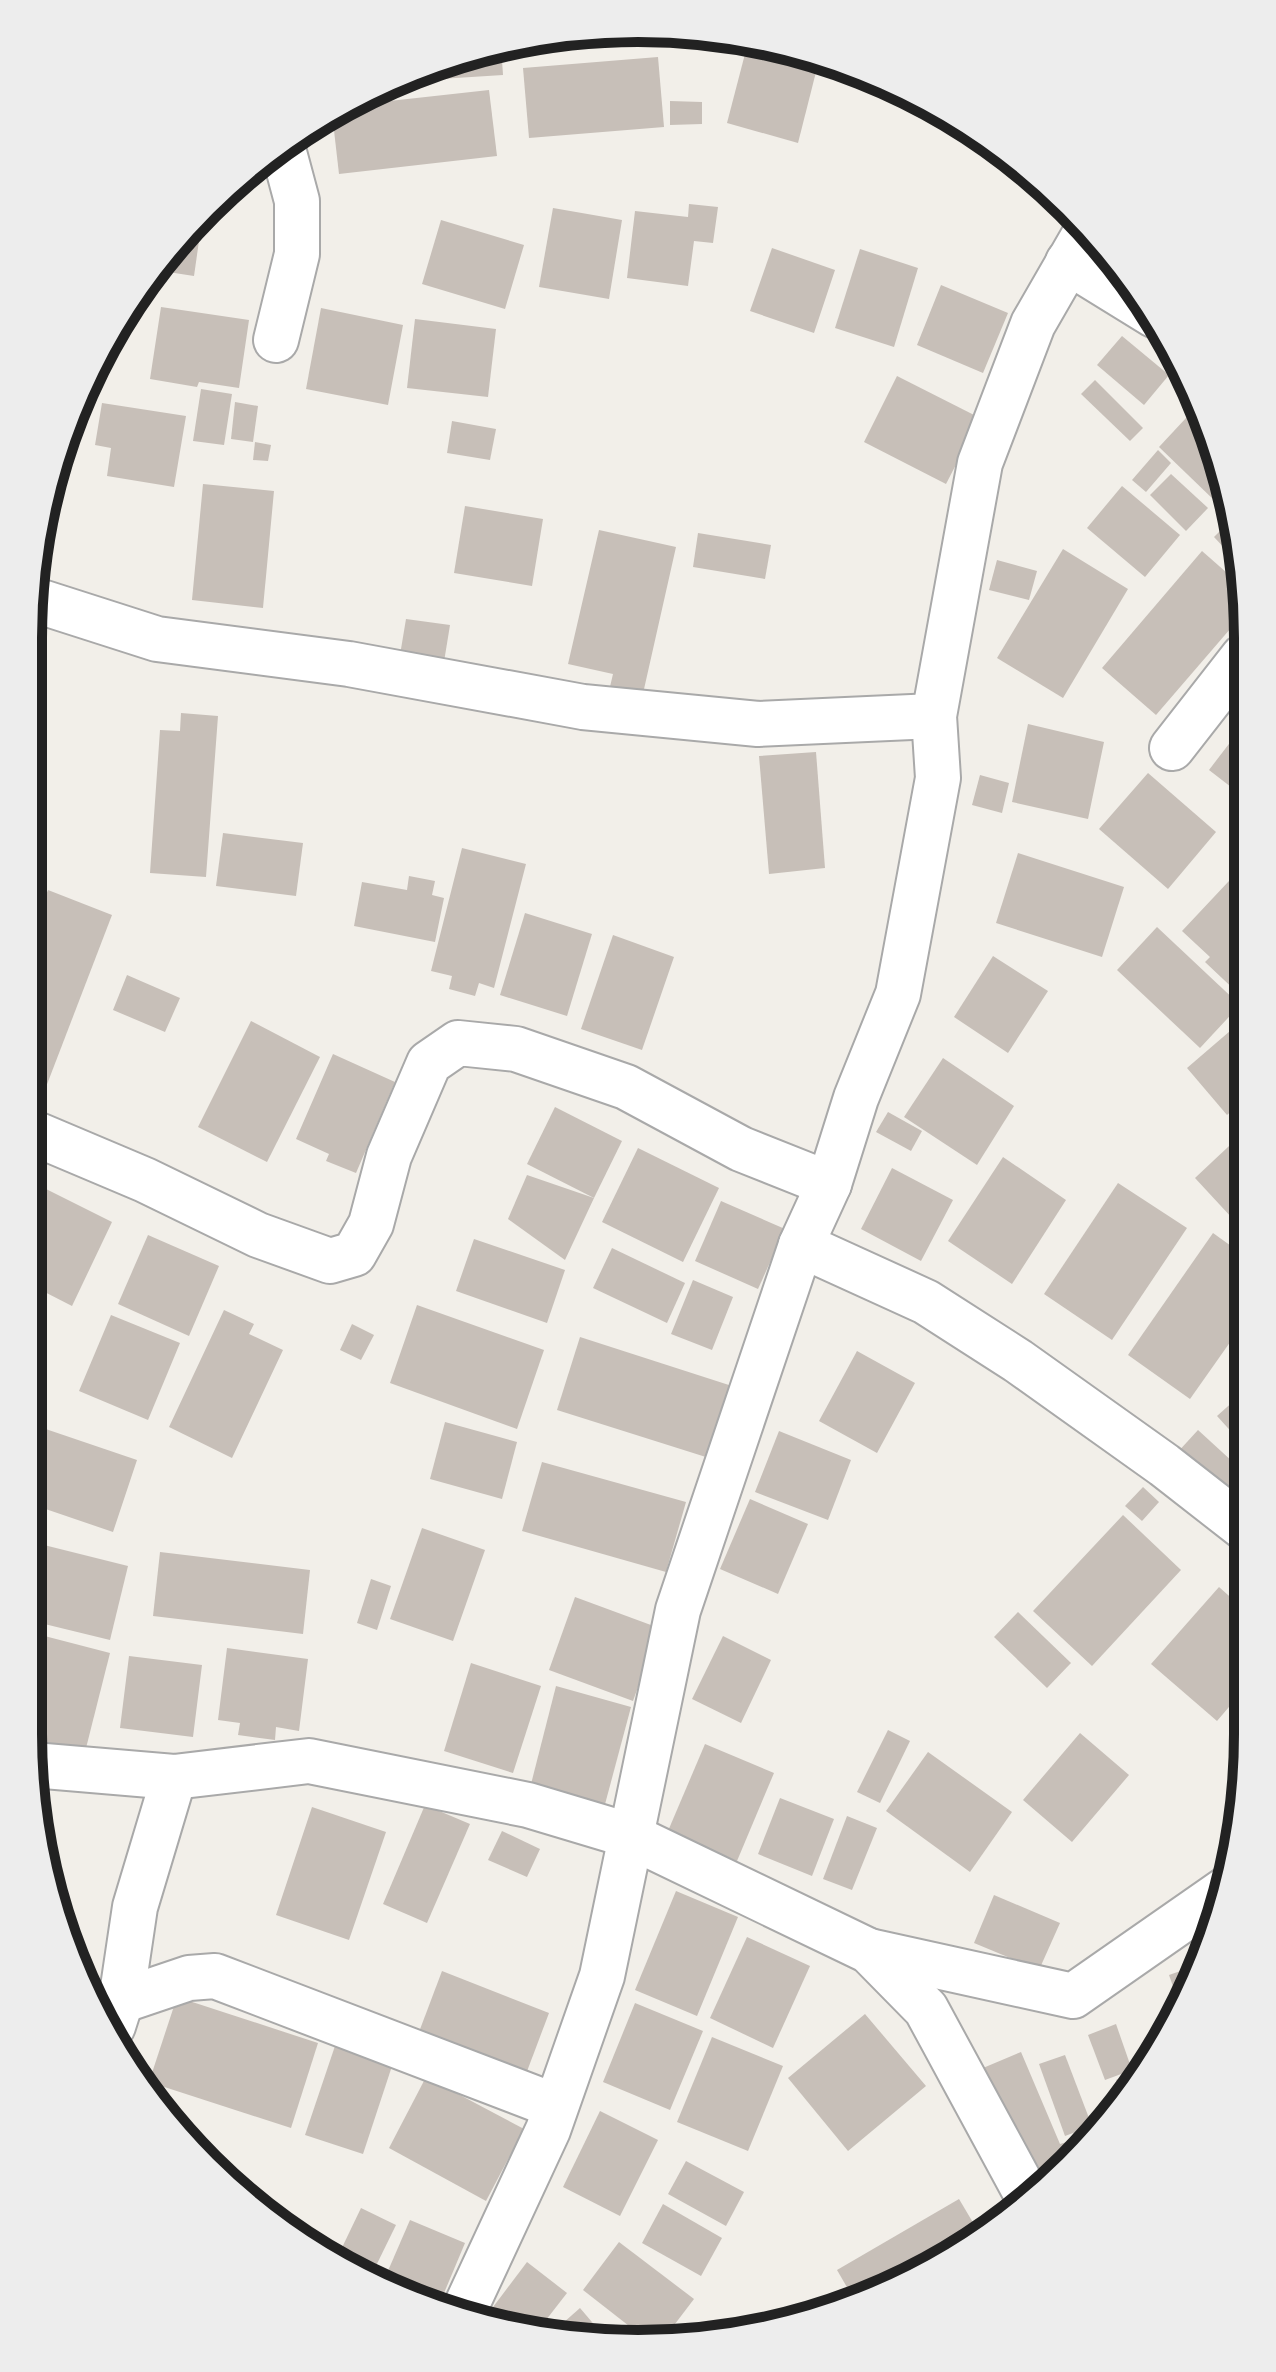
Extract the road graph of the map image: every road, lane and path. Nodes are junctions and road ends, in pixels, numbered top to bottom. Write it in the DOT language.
graph roads {
  1 [pos="285,158"];
  2 [pos="1077,247"];
  3 [pos="1115,281"];
  4 [pos="276,340"];
  5 [pos="43,602"];
  6 [pos="1234,669"];
  7 [pos="934,716"];
  8 [pos="1172,748"];
  9 [pos="42,1136"];
  10 [pos="829,1184"];
  11 [pos="801,1245"];
  12 [pos="1234,1520"];
  13 [pos="43,1766"];
  14 [pos="174,1777"];
  15 [pos="628,1835"];
  16 [pos="1210,1901"];
  17 [pos="869,1951"];
  18 [pos="117,2014"];
  19 [pos="555,2106"];
  20 [pos="1023,2188"];
  21 [pos="467,2305"];
  1 -- 4 [label="street"];
  2 -- 3 [label="street"];
  2 -- 7 [label="street"];
  5 -- 7 [label="street"];
  6 -- 8 [label="street"];
  7 -- 10 [label="street"];
  9 -- 10 [label="street"];
  10 -- 11 [label="street"];
  11 -- 12 [label="street"];
  11 -- 15 [label="street"];
  13 -- 14 [label="street"];
  14 -- 15 [label="street"];
  14 -- 18 [label="street"];
  15 -- 17 [label="street"];
  15 -- 19 [label="street"];
  16 -- 17 [label="street"];
  17 -- 20 [label="street"];
  18 -- 19 [label="street"];
  19 -- 21 [label="street"];
}
